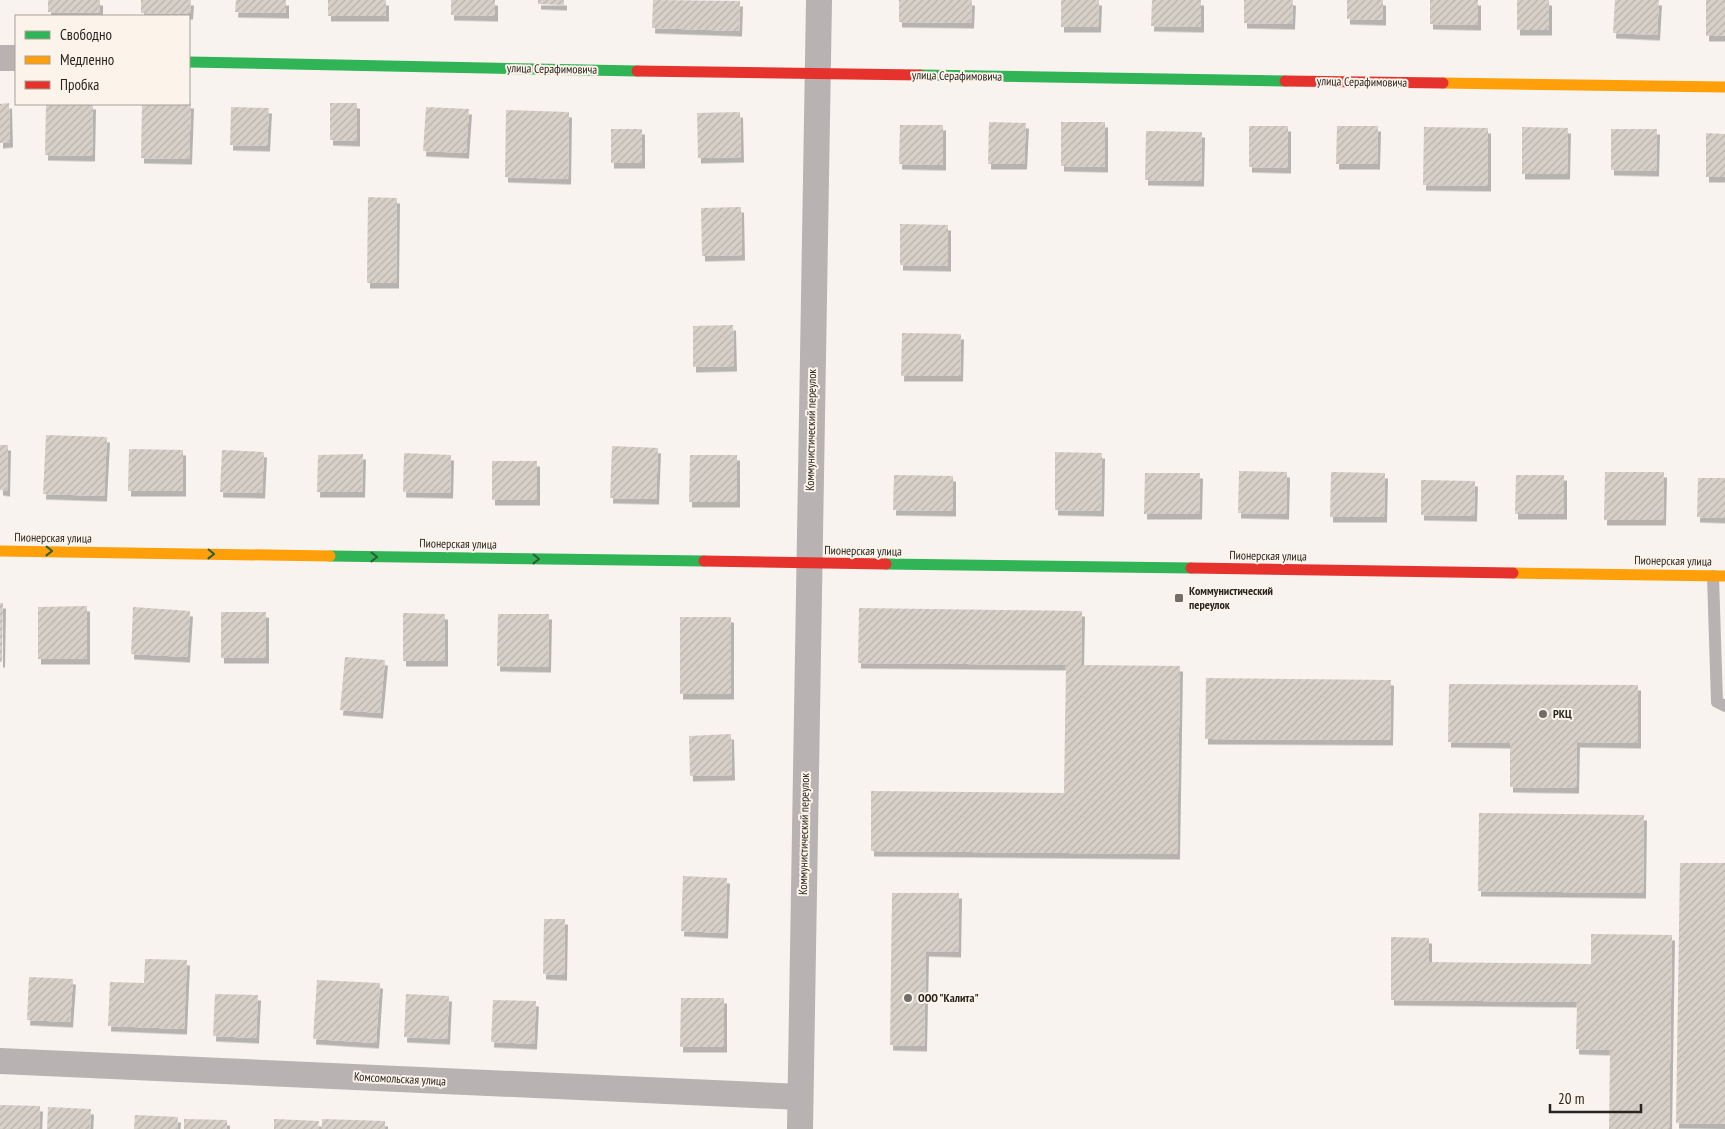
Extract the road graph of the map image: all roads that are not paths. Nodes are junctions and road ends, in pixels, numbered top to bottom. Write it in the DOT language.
graph roads {
  1 [pos="819,0"];
  2 [pos="0,58"];
  3 [pos="15,58"];
  4 [pos="190,62"];
  5 [pos="818,74"];
  6 [pos="1725,87"];
  7 [pos="0,551"];
  8 [pos="808,564"];
  9 [pos="1719,576"];
  10 [pos="1725,706"];
  11 [pos="0,1061"];
  12 [pos="800,1098"];
  13 [pos="800,1129"];
  1 -- 5 [label="street, Коммунистический переулок"];
  2 -- 3 [label="street"];
  4 -- 5 [label="street, улица Серафимовича"];
  5 -- 6 [label="street, улица Серафимовича"];
  5 -- 8 [label="street, Коммунистический переулок"];
  7 -- 8 [label="street, Пионерская улица, one-way"];
  8 -- 9 [label="street, Пионерская улица"];
  8 -- 12 [label="street, Коммунистический переулок"];
  9 -- 10 [label="lane"];
  11 -- 12 [label="street, Комсомольская улица"];
  12 -- 13 [label="street, Коммунистический переулок"];
}
